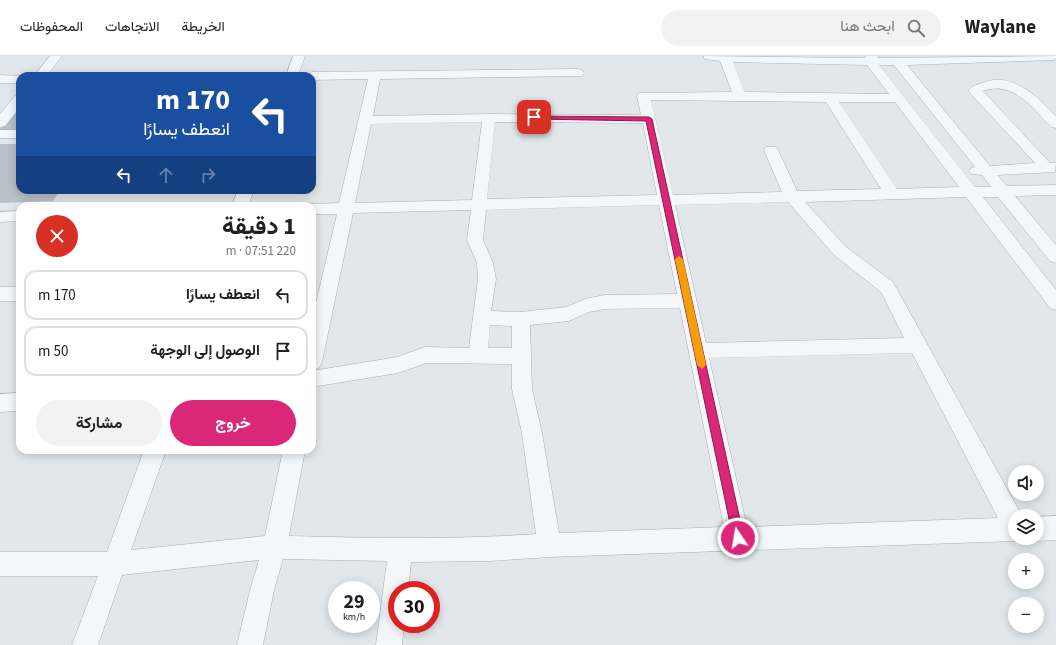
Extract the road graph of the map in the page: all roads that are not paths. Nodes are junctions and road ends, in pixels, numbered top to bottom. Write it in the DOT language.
graph roads {
  1 [pos="56,56"];
  2 [pos="299,56"];
  3 [pos="1054,56"];
  4 [pos="717,57"];
  5 [pos="871,58"];
  6 [pos="897,61"];
  7 [pos="43,72"];
  8 [pos="293,72"];
  9 [pos="578,73"];
  10 [pos="375,75"];
  11 [pos="316,76"];
  12 [pos="0,79"];
  13 [pos="16,79"];
  14 [pos="740,96"];
  15 [pos="830,98"];
  16 [pos="898,98"];
  17 [pos="16,105"];
  18 [pos="489,118"];
  19 [pos="649,119"];
  20 [pos="365,120"];
  21 [pos="0,123"];
  22 [pos="1056,124"];
  23 [pos="0,134"];
  24 [pos="16,134"];
  25 [pos="771,150"];
  26 [pos="1052,167"];
  27 [pos="985,170"];
  28 [pos="955,172"];
  29 [pos="1056,190"];
  30 [pos="1002,191"];
  31 [pos="971,192"];
  32 [pos="892,194"];
  33 [pos="792,197"];
  34 [pos="666,200"];
  35 [pos="480,205"];
  36 [pos="345,208"];
  37 [pos="316,209"];
  38 [pos="16,216"];
  39 [pos="0,217"];
  40 [pos="1056,257"];
  41 [pos="0,294"];
  42 [pos="16,294"];
  43 [pos="688,301"];
  44 [pos="1056,304"];
  45 [pos="481,318"];
  46 [pos="522,320"];
  47 [pos="316,343"];
  48 [pos="917,345"];
  49 [pos="698,351"];
  50 [pos="478,355"];
  51 [pos="521,356"];
  52 [pos="316,378"];
  53 [pos="16,402"];
  54 [pos="0,403"];
  55 [pos="154,454"];
  56 [pos="293,454"];
  57 [pos="1008,515"];
  58 [pos="1008,528"];
  59 [pos="1056,528"];
  60 [pos="1044,529"];
  61 [pos="738,538"];
  62 [pos="549,545"];
  63 [pos="275,546"];
  64 [pos="400,550"];
  65 [pos="0,564"];
  66 [pos="114,564"];
  67 [pos="85,645"];
  68 [pos="250,645"];
  69 [pos="389,645"];
  1 -- 7 [label="street"];
  2 -- 8 [label="street"];
  3 -- 6 [label="street"];
  4 -- 5 [label="street"];
  4 -- 14 [label="street"];
  5 -- 6 [label="street"];
  5 -- 16 [label="street"];
  6 -- 27 [label="street"];
  9 -- 10 [label="street"];
  10 -- 11 [label="street"];
  10 -- 20 [label="street"];
  12 -- 13 [label="street"];
  14 -- 15 [label="street"];
  14 -- 19 [label="street"];
  15 -- 16 [label="street"];
  15 -- 32 [label="street"];
  16 -- 28 [label="street"];
  17 -- 21 [label="street"];
  18 -- 19 [label="street"];
  18 -- 20 [label="street"];
  18 -- 35 [label="street"];
  19 -- 34 [label="street"];
  20 -- 36 [label="street"];
  22 -- 26 [label="street"];
  23 -- 24 [label="street"];
  25 -- 33 [label="street"];
  26 -- 27 [label="street"];
  27 -- 28 [label="street"];
  27 -- 30 [label="street"];
  28 -- 31 [label="street"];
  29 -- 30 [label="street"];
  30 -- 31 [label="street"];
  30 -- 40 [label="street"];
  31 -- 32 [label="street"];
  31 -- 44 [label="street"];
  32 -- 33 [label="street"];
  33 -- 34 [label="street"];
  33 -- 48 [label="street"];
  34 -- 35 [label="street"];
  34 -- 43 [label="street"];
  35 -- 36 [label="street"];
  35 -- 45 [label="street"];
  36 -- 37 [label="street"];
  36 -- 47 [label="street"];
  38 -- 39 [label="street"];
  41 -- 42 [label="street"];
  43 -- 46 [label="street"];
  43 -- 49 [label="street"];
  45 -- 46 [label="street"];
  45 -- 50 [label="street"];
  46 -- 51 [label="street"];
  48 -- 49 [label="street"];
  48 -- 57 [label="street"];
  49 -- 61 [label="street"];
  50 -- 51 [label="street"];
  50 -- 52 [label="street"];
  51 -- 62 [label="street"];
  53 -- 54 [label="street"];
  55 -- 66 [label="street"];
  56 -- 63 [label="street"];
  58 -- 61 [label="street"];
  59 -- 60 [label="street"];
  61 -- 62 [label="street"];
  62 -- 64 [label="street"];
  63 -- 64 [label="street"];
  63 -- 66 [label="street"];
  63 -- 68 [label="street"];
  64 -- 69 [label="street"];
  65 -- 66 [label="street"];
  66 -- 67 [label="street"];
}
